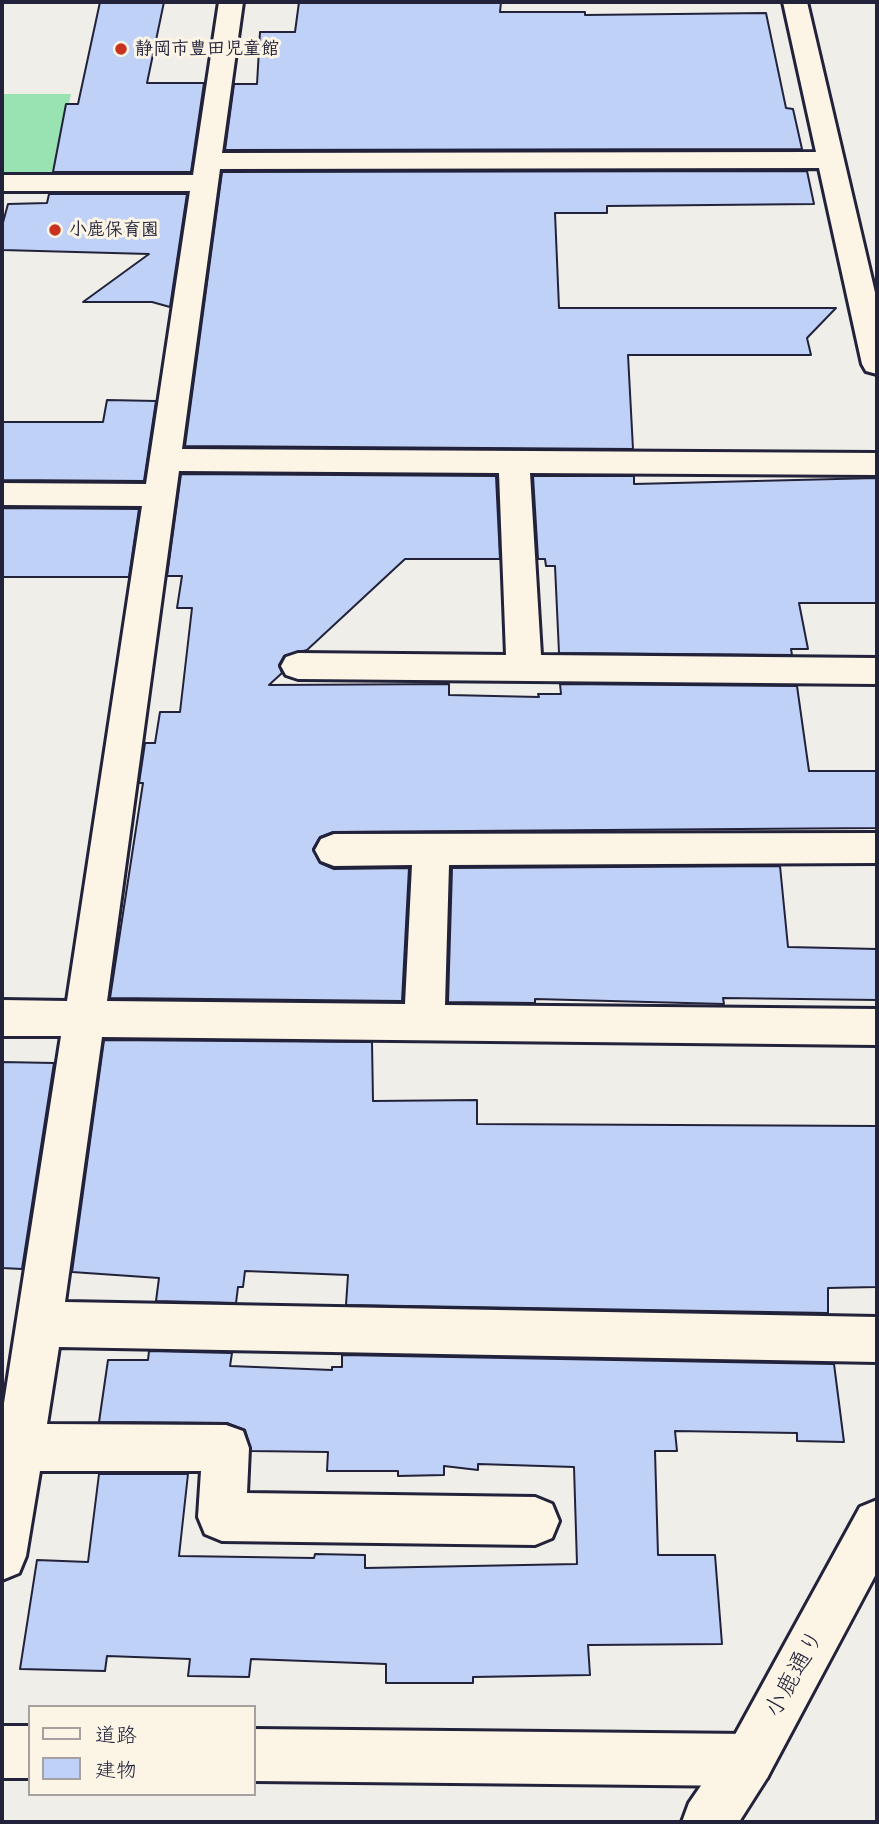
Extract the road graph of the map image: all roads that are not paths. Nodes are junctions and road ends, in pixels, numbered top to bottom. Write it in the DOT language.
graph roads {
  1 [pos="231,2"];
  2 [pos="795,2"];
  3 [pos="829,160"];
  4 [pos="207,172"];
  5 [pos="2,183"];
  6 [pos="845,233"];
  7 [pos="877,233"];
  8 [pos="877,364"];
  9 [pos="514,462"];
  10 [pos="877,464"];
  11 [pos="163,478"];
  12 [pos="2,494"];
  13 [pos="298,666"];
  14 [pos="524,668"];
  15 [pos="877,671"];
  16 [pos="877,848"];
  17 [pos="334,850"];
  18 [pos="431,850"];
  19 [pos="2,1018"];
  20 [pos="84,1020"];
  21 [pos="424,1023"];
  22 [pos="877,1027"];
  23 [pos="40,1324"];
  24 [pos="877,1340"];
  25 [pos="20,1447"];
  26 [pos="535,1521"];
  27 [pos="877,1524"];
  28 [pos="2,1556"];
  29 [pos="2,1752"];
  30 [pos="28,1752"];
  31 [pos="256,1755"];
  32 [pos="749,1760"];
  33 [pos="708,1822"];
  1 -- 4 [label="street"];
  2 -- 3 [label="street"];
  3 -- 4 [label="street"];
  3 -- 6 [label="street"];
  4 -- 5 [label="street"];
  4 -- 11 [label="street"];
  6 -- 7 [label="street"];
  6 -- 8 [label="street"];
  9 -- 10 [label="street"];
  9 -- 11 [label="street"];
  9 -- 14 [label="street"];
  11 -- 12 [label="street"];
  11 -- 20 [label="street"];
  13 -- 14 [label="street"];
  14 -- 15 [label="street"];
  16 -- 18 [label="street"];
  17 -- 18 [label="street"];
  18 -- 21 [label="street"];
  19 -- 20 [label="street"];
  20 -- 21 [label="street"];
  20 -- 23 [label="street"];
  21 -- 22 [label="street"];
  23 -- 24 [label="street"];
  23 -- 25 [label="street"];
  25 -- 26 [label="street"];
  25 -- 28 [label="street"];
  27 -- 32 [label="street, 小鹿通り"];
  29 -- 30 [label="street"];
  31 -- 32 [label="street"];
  32 -- 33 [label="street, 小鹿通り"];
}
